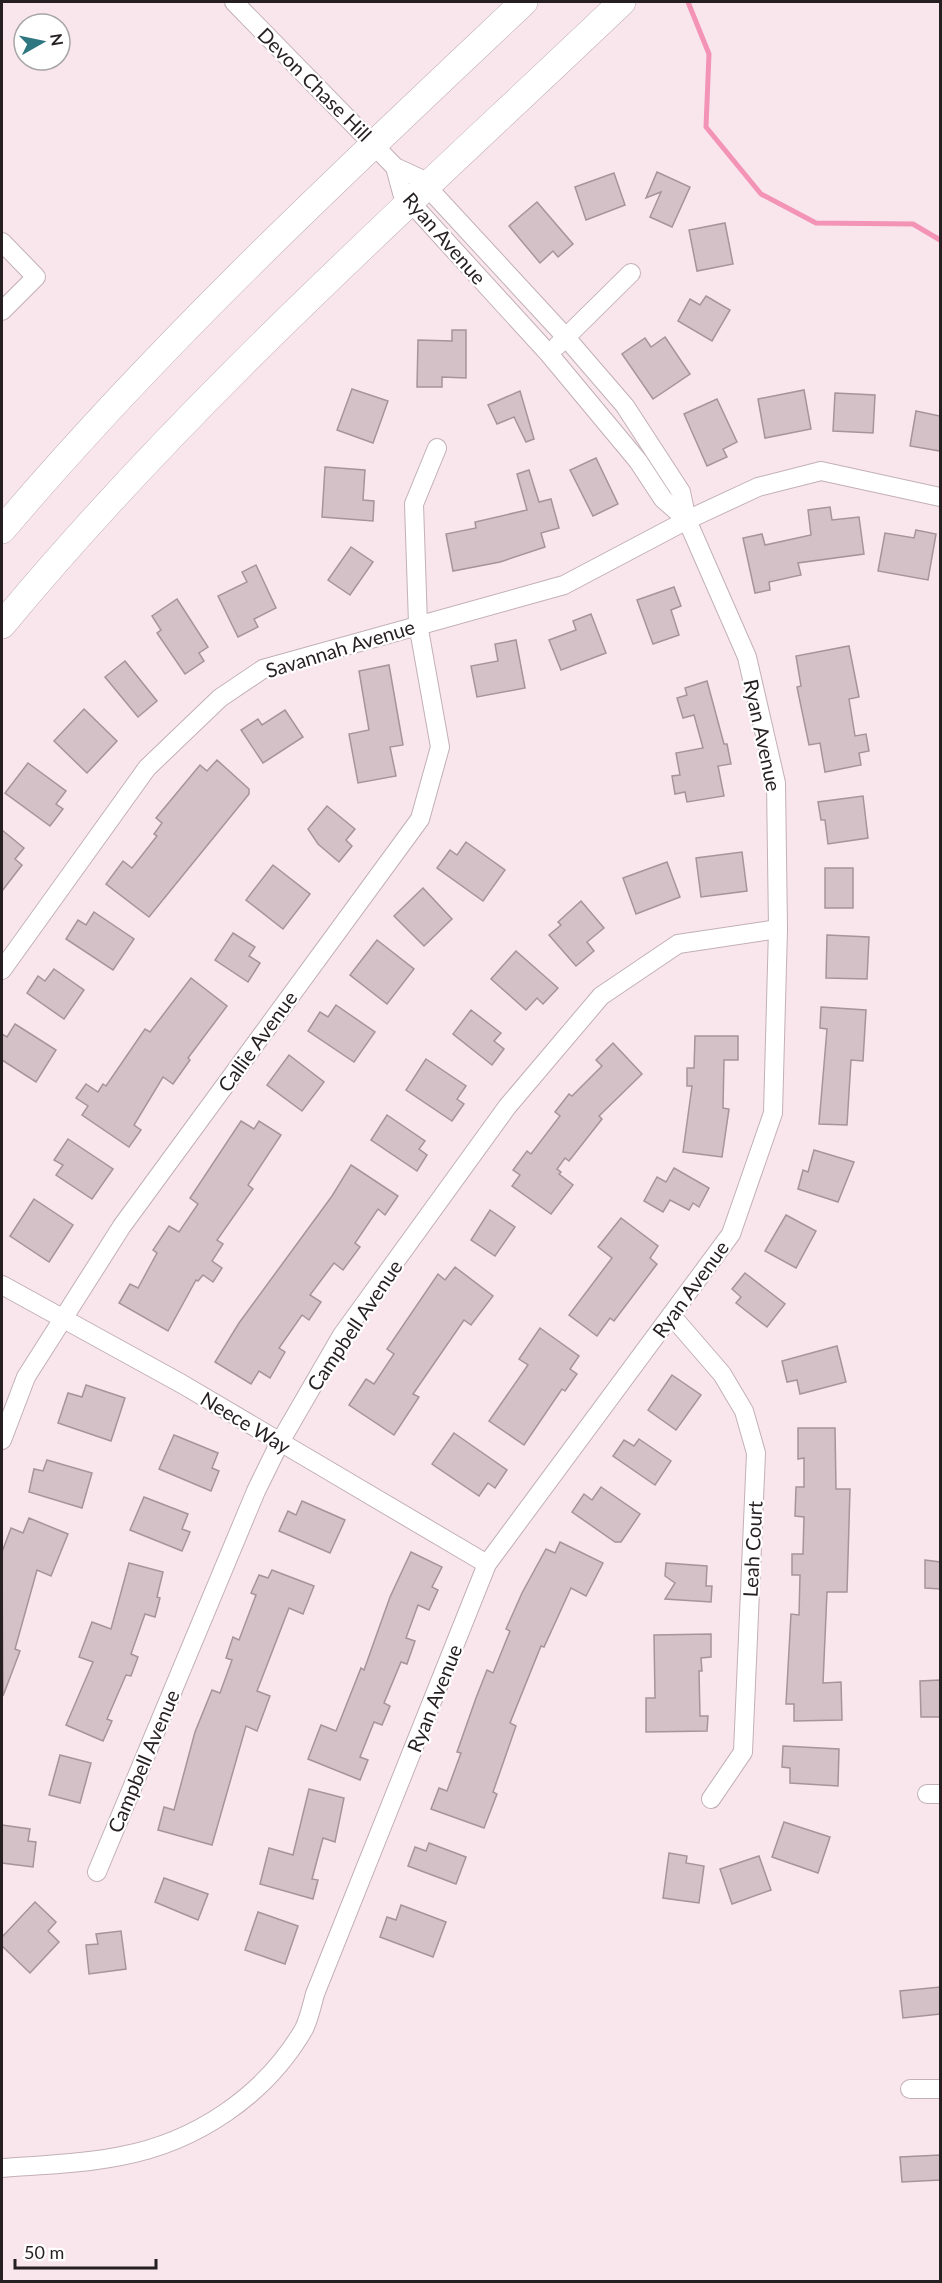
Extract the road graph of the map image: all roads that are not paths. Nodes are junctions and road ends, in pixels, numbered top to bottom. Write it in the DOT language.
graph roads {
  1 [pos="234,2"];
  2 [pos="524,2"];
  3 [pos="622,2"];
  4 [pos="374,144"];
  5 [pos="395,167"];
  6 [pos="419,195"];
  7 [pos="2,242"];
  8 [pos="631,273"];
  9 [pos="2,311"];
  10 [pos="566,337"];
  11 [pos="549,354"];
  12 [pos="437,448"];
  13 [pos="940,497"];
  14 [pos="687,520"];
  15 [pos="2,530"];
  16 [pos="418,624"];
  17 [pos="2,625"];
  18 [pos="778,929"];
  19 [pos="2,970"];
  20 [pos="2,1285"];
  21 [pos="671,1316"];
  22 [pos="64,1317"];
  23 [pos="2,1440"];
  24 [pos="280,1442"];
  25 [pos="487,1564"];
  26 [pos="711,1799"];
  27 [pos="97,1872"];
  28 [pos="910,2089"];
  29 [pos="940,2089"];
  30 [pos="2,2168"];
  1 -- 4 [label="street, Devon Chase Hill"];
  2 -- 4 [label="highway"];
  3 -- 6 [label="highway"];
  4 -- 5 [label="street, Devon Chase Hill"];
  4 -- 15 [label="highway"];
  5 -- 6 [label="street, Ryan Avenue"];
  6 -- 10 [label="street, Ryan Avenue"];
  6 -- 11 [label="street, Ryan Avenue"];
  6 -- 17 [label="highway"];
  7 -- 9 [label="street"];
  8 -- 10 [label="street"];
  10 -- 11 [label="street"];
  10 -- 14 [label="street, Ryan Avenue"];
  11 -- 14 [label="street, Ryan Avenue"];
  12 -- 16 [label="street, Callie Avenue"];
  13 -- 14 [label="street, Savannah Avenue"];
  14 -- 16 [label="street, Savannah Avenue"];
  14 -- 18 [label="street, Ryan Avenue"];
  16 -- 19 [label="street, Savannah Avenue"];
  16 -- 22 [label="street, Callie Avenue"];
  18 -- 21 [label="street, Ryan Avenue"];
  18 -- 24 [label="street, Campbell Avenue"];
  20 -- 22 [label="street, Neece Way"];
  21 -- 25 [label="street, Ryan Avenue"];
  21 -- 26 [label="street, Leah Court"];
  22 -- 23 [label="street, Callie Avenue"];
  22 -- 24 [label="street, Neece Way"];
  24 -- 25 [label="street, Neece Way"];
  24 -- 27 [label="street, Campbell Avenue"];
  25 -- 30 [label="street, Ryan Avenue"];
  28 -- 29 [label="street"];
}
